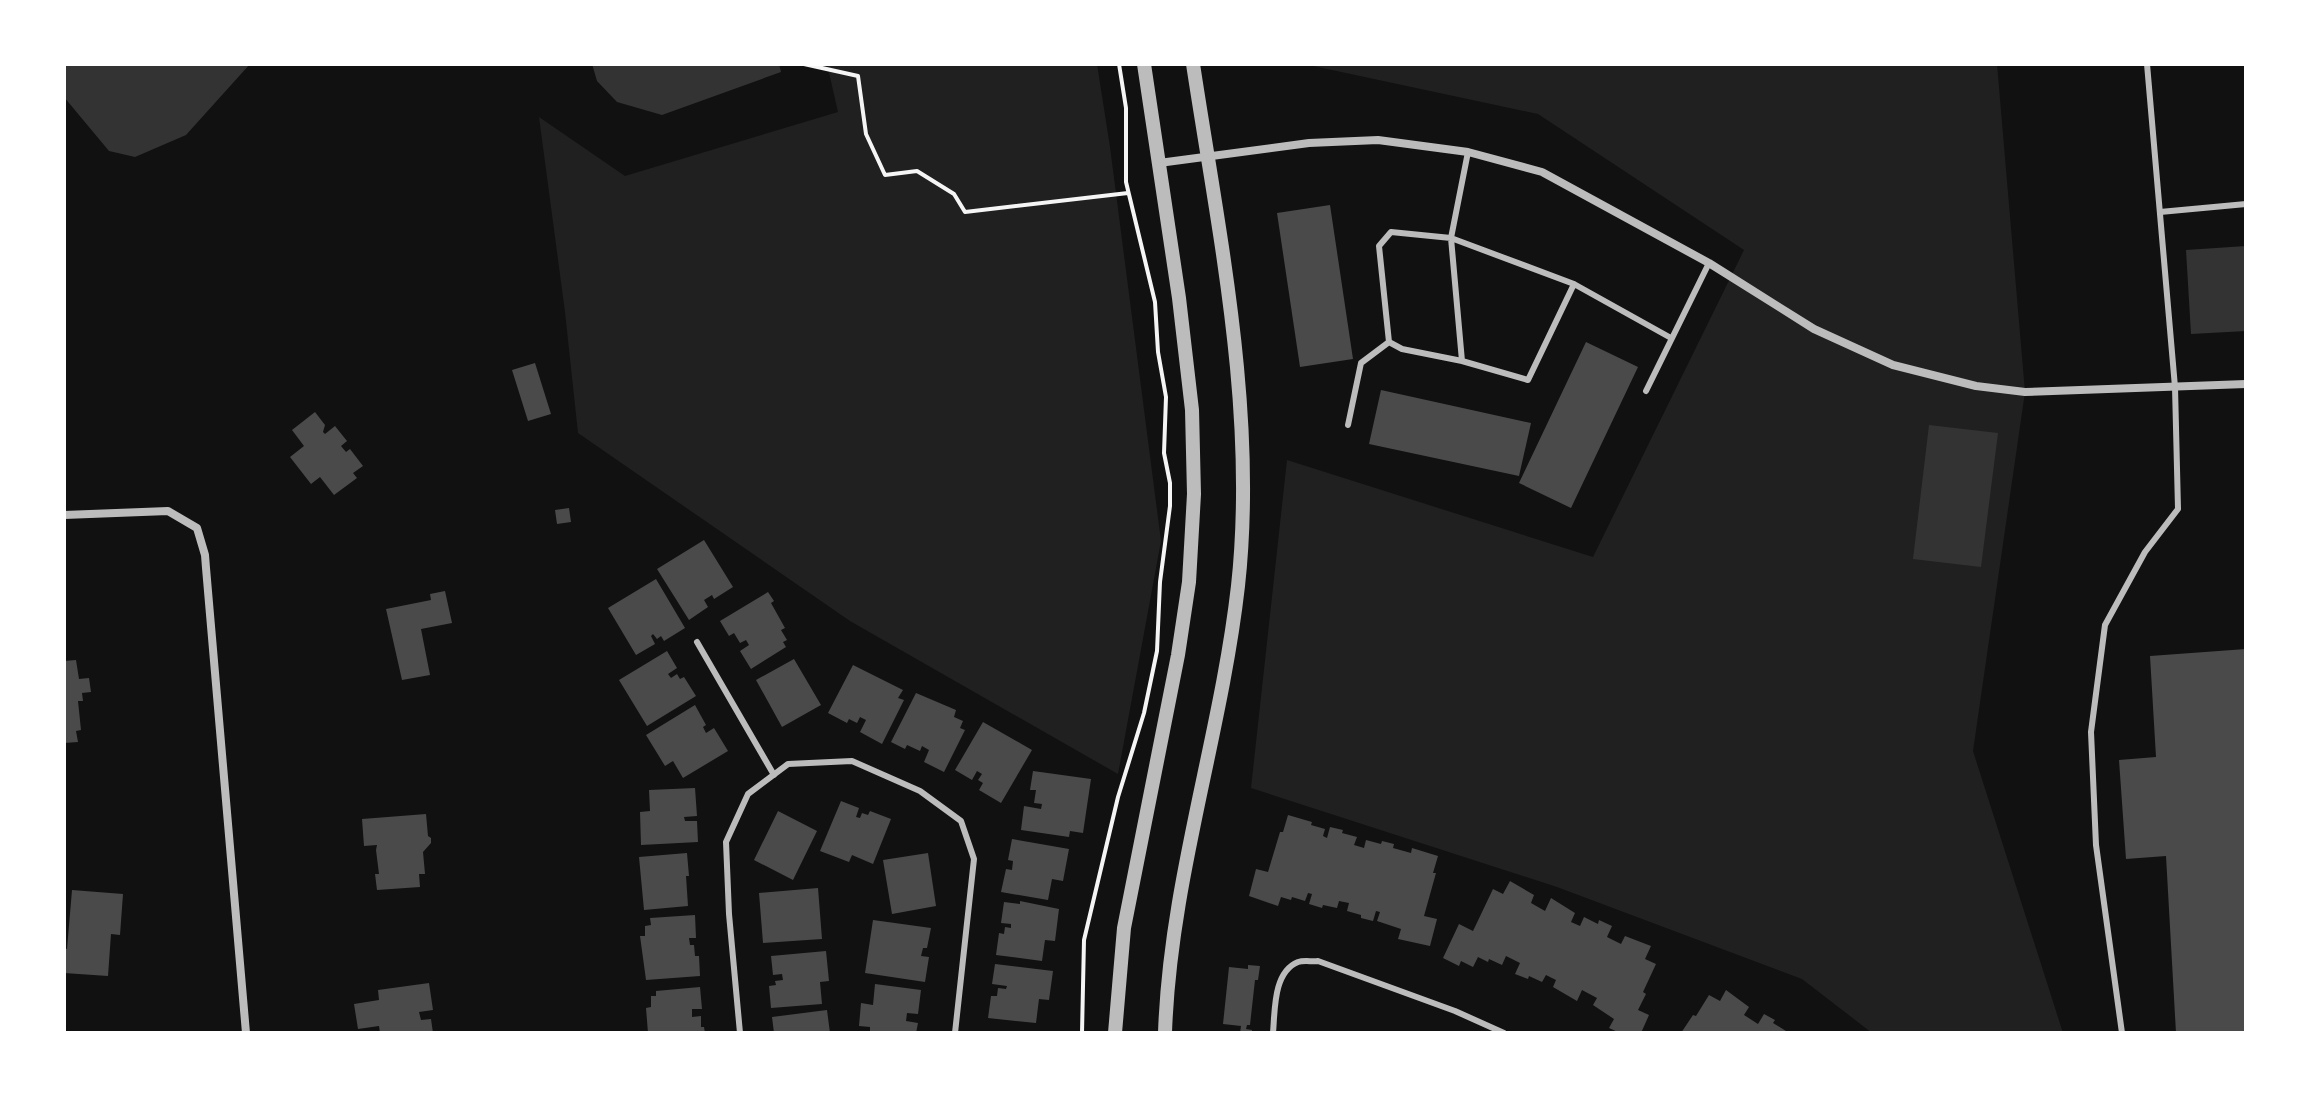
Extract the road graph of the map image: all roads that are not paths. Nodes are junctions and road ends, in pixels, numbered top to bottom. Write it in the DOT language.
graph roads {
  1 [pos="1144,64"];
  2 [pos="1193,64"];
  3 [pos="2147,64"];
  4 [pos="1468,152"];
  5 [pos="1207,155"];
  6 [pos="1159,163"];
  7 [pos="2246,204"];
  8 [pos="2160,212"];
  9 [pos="1451,238"];
  10 [pos="1709,263"];
  11 [pos="1574,284"];
  12 [pos="1671,338"];
  13 [pos="1389,342"];
  14 [pos="1462,361"];
  15 [pos="2246,384"];
  16 [pos="2175,387"];
  17 [pos="1646,391"];
  18 [pos="1348,425"];
  19 [pos="64,515"];
  20 [pos="697,642"];
  21 [pos="774,775"];
  22 [pos="246,1033"];
  23 [pos="740,1033"];
  24 [pos="955,1033"];
  25 [pos="1115,1033"];
  26 [pos="1165,1033"];
  27 [pos="1273,1033"];
  28 [pos="1504,1033"];
  29 [pos="2122,1033"];
  1 -- 6 [label="street"];
  2 -- 5 [label="street"];
  3 -- 8 [label="lane"];
  4 -- 5 [label="street"];
  4 -- 9 [label="lane"];
  4 -- 10 [label="street"];
  5 -- 6 [label="street"];
  5 -- 26 [label="street"];
  6 -- 25 [label="street"];
  7 -- 8 [label="lane"];
  8 -- 16 [label="lane"];
  9 -- 11 [label="lane"];
  9 -- 13 [label="lane"];
  9 -- 14 [label="lane"];
  10 -- 12 [label="lane"];
  10 -- 16 [label="street"];
  11 -- 12 [label="lane"];
  11 -- 14 [label="lane"];
  12 -- 17 [label="lane"];
  13 -- 14 [label="lane"];
  13 -- 18 [label="lane"];
  15 -- 16 [label="street"];
  16 -- 29 [label="lane"];
  19 -- 22 [label="street"];
  20 -- 21 [label="lane"];
  21 -- 23 [label="lane"];
  21 -- 24 [label="lane"];
  27 -- 28 [label="lane"];
}
